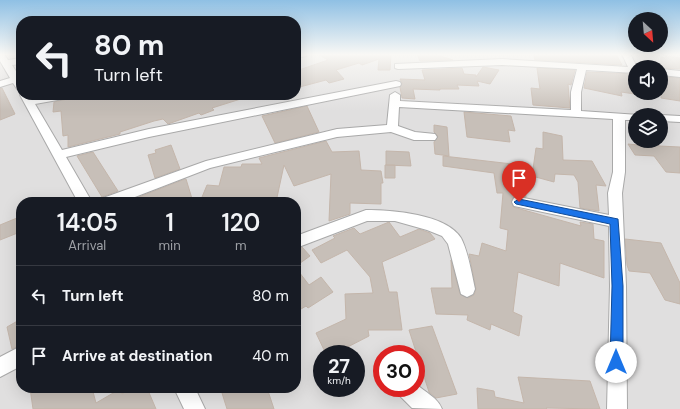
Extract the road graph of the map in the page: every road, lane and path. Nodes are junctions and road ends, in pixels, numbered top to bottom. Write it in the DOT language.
graph roads {
  1 [pos="397,73"];
  2 [pos="581,73"];
  3 [pos="16,83"];
  4 [pos="0,84"];
  5 [pos="396,84"];
  6 [pos="28,100"];
  7 [pos="395,104"];
  8 [pos="576,114"];
  9 [pos="627,117"];
  10 [pos="668,118"];
  11 [pos="680,119"];
  12 [pos="392,128"];
  13 [pos="431,137"];
  14 [pos="60,155"];
  15 [pos="82,197"];
  16 [pos="121,197"];
  17 [pos="519,202"];
  18 [pos="615,222"];
  19 [pos="301,240"];
  20 [pos="467,289"];
  21 [pos="16,359"];
  22 [pos="0,367"];
  23 [pos="187,393"];
  24 [pos="415,397"];
  25 [pos="195,409"];
  26 [pos="432,409"];
  27 [pos="617,409"];
  1 -- 5 [label="street"];
  2 -- 8 [label="street"];
  3 -- 4 [label="street"];
  5 -- 7 [label="street"];
  5 -- 14 [label="street"];
  6 -- 14 [label="street"];
  7 -- 8 [label="street"];
  7 -- 12 [label="street"];
  8 -- 9 [label="street"];
  9 -- 18 [label="street"];
  10 -- 11 [label="street"];
  12 -- 13 [label="street"];
  12 -- 16 [label="street"];
  14 -- 15 [label="street"];
  17 -- 18 [label="street"];
  18 -- 27 [label="street"];
  19 -- 20 [label="street"];
  21 -- 22 [label="street"];
  23 -- 25 [label="street"];
  24 -- 26 [label="street"];
}
